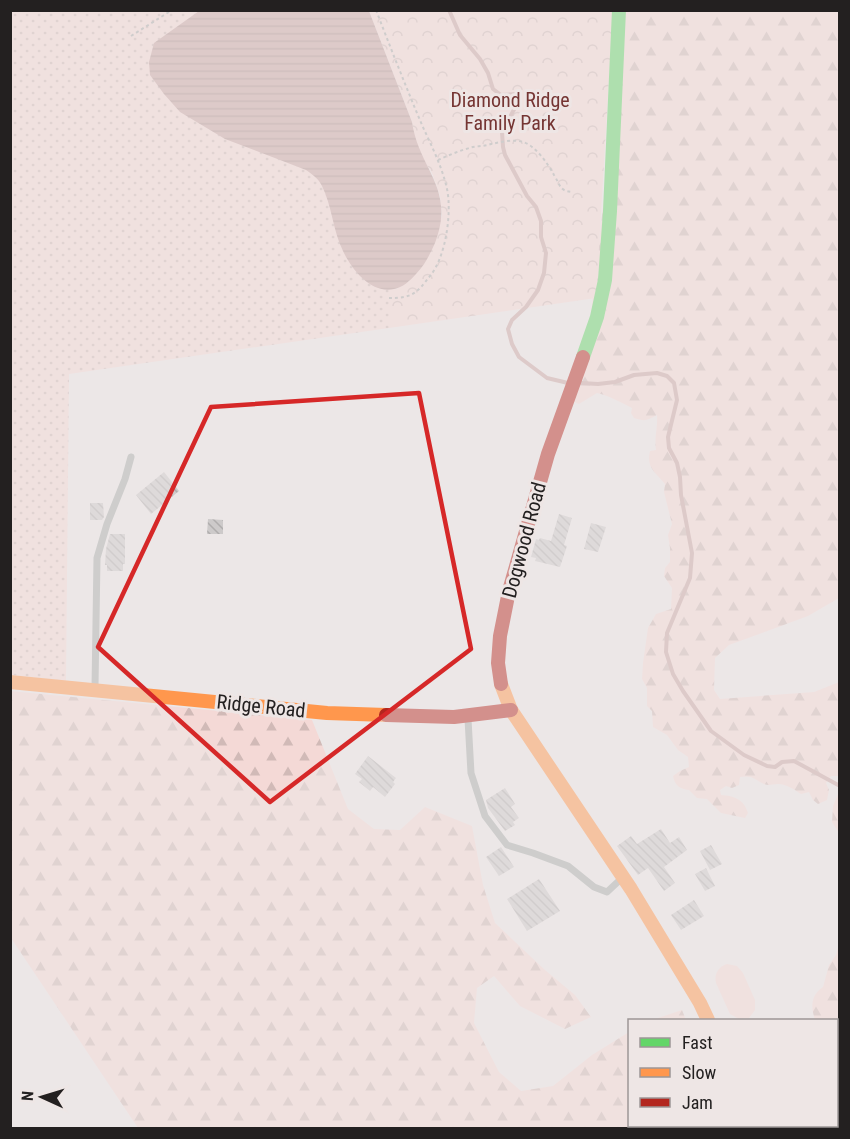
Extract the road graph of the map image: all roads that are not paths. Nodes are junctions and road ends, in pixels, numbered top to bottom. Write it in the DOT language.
graph roads {
  1 [pos="619,10"];
  2 [pos="130,458"];
  3 [pos="10,682"];
  4 [pos="95,690"];
  5 [pos="511,710"];
  6 [pos="468,717"];
  7 [pos="623,877"];
  8 [pos="708,1019"];
  1 -- 5 [label="street, Dogwood Road"];
  2 -- 4 [label="lane"];
  3 -- 4 [label="street, Ridge Road"];
  4 -- 6 [label="street, Ridge Road"];
  5 -- 6 [label="street, Ridge Road"];
  5 -- 7 [label="street, Dogwood Road"];
  6 -- 7 [label="lane"];
  7 -- 8 [label="street, Dogwood Road"];
}
